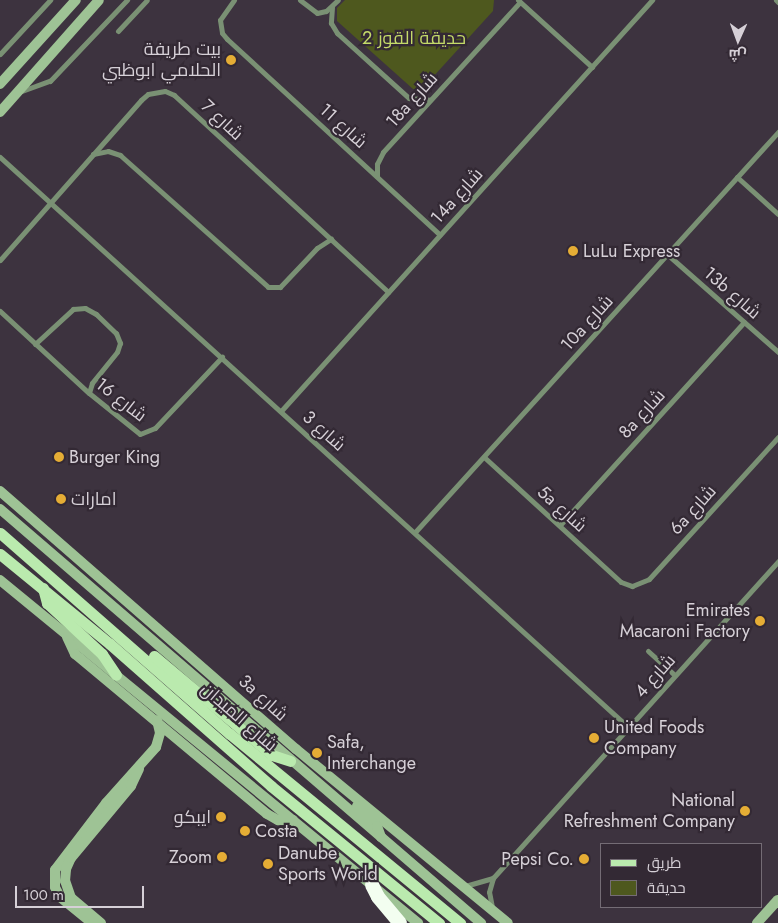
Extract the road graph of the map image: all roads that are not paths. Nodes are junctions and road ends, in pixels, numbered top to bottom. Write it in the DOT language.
graph roads {
  1 [pos="50,0"];
  2 [pos="76,0"];
  3 [pos="99,0"];
  4 [pos="127,0"];
  5 [pos="147,0"];
  6 [pos="234,0"];
  7 [pos="300,0"];
  8 [pos="338,0"];
  9 [pos="652,0"];
  10 [pos="519,1"];
  11 [pos="332,7"];
  12 [pos="118,31"];
  13 [pos="0,54"];
  14 [pos="592,67"];
  15 [pos="0,84"];
  16 [pos="16,93"];
  17 [pos="430,100"];
  18 [pos="0,112"];
  19 [pos="778,132"];
  20 [pos="93,154"];
  21 [pos="0,157"];
  22 [pos="377,177"];
  23 [pos="737,177"];
  24 [pos="51,203"];
  25 [pos="778,214"];
  26 [pos="440,235"];
  27 [pos="331,240"];
  28 [pos="667,254"];
  29 [pos="0,260"];
  30 [pos="388,292"];
  31 [pos="0,311"];
  32 [pos="744,322"];
  33 [pos="35,344"];
  34 [pos="778,352"];
  35 [pos="222,357"];
  36 [pos="90,393"];
  37 [pos="281,411"];
  38 [pos="778,437"];
  39 [pos="484,457"];
  40 [pos="0,491"];
  41 [pos="17,505"];
  42 [pos="0,507"];
  43 [pos="560,525"];
  44 [pos="416,532"];
  45 [pos="0,533"];
  46 [pos="0,554"];
  47 [pos="778,561"];
  48 [pos="0,580"];
  49 [pos="621,582"];
  50 [pos="43,588"];
  51 [pos="126,616"];
  52 [pos="118,635"];
  53 [pos="67,637"];
  54 [pos="648,651"];
  55 [pos="116,675"];
  56 [pos="675,675"];
  57 [pos="227,687"];
  58 [pos="156,719"];
  59 [pos="628,727"];
  60 [pos="182,740"];
  61 [pos="156,747"];
  62 [pos="290,762"];
  63 [pos="139,768"];
  64 [pos="332,778"];
  65 [pos="293,820"];
  66 [pos="381,838"];
  67 [pos="493,878"];
  68 [pos="372,885"];
  69 [pos="465,886"];
  70 [pos="778,900"];
  71 [pos="493,910"];
  72 [pos="92,923"];
  73 [pos="101,923"];
  74 [pos="400,923"];
  75 [pos="418,923"];
  76 [pos="439,923"];
  77 [pos="460,923"];
  78 [pos="481,923"];
  79 [pos="508,923"];
  80 [pos="757,923"];
  1 -- 13 [label="street"];
  2 -- 15 [label="main road"];
  3 -- 16 [label="main road"];
  4 -- 16 [label="street"];
  5 -- 12 [label="street"];
  6 -- 22 [label="street, شارع 11"];
  7 -- 11 [label="street"];
  8 -- 11 [label="street"];
  9 -- 14 [label="street, 14a شارع"];
  10 -- 14 [label="street"];
  10 -- 17 [label="street, 18a شارع"];
  11 -- 17 [label="street"];
  14 -- 26 [label="street, 14a شارع"];
  16 -- 18 [label="main road"];
  17 -- 22 [label="street, 18a شارع"];
  19 -- 23 [label="street, 10a شارع"];
  20 -- 24 [label="street, شارع 7"];
  20 -- 27 [label="street"];
  20 -- 27 [label="street, شارع 7"];
  21 -- 24 [label="street, شارع 3"];
  22 -- 26 [label="street, شارع 11"];
  23 -- 25 [label="street"];
  23 -- 28 [label="street, 10a شارع"];
  24 -- 29 [label="street"];
  24 -- 35 [label="street, شارع 3"];
  26 -- 30 [label="street, 14a شارع"];
  27 -- 30 [label="street, شارع 7"];
  28 -- 32 [label="street, 13b شارع"];
  28 -- 39 [label="street, 10a شارع"];
  30 -- 37 [label="street, 14a شارع"];
  31 -- 33 [label="street, شارع 16"];
  32 -- 34 [label="street, 13b شارع"];
  32 -- 43 [label="street, 8a شارع"];
  33 -- 36 [label="street, شارع 16"];
  33 -- 36 [label="street"];
  35 -- 36 [label="street, شارع 16"];
  35 -- 37 [label="street, شارع 3"];
  37 -- 44 [label="street, شارع 3"];
  38 -- 49 [label="street, 6a شارع"];
  39 -- 43 [label="street, 5a شارع"];
  39 -- 44 [label="street, 10a شارع"];
  40 -- 41 [label="main road, 3a شارع"];
  41 -- 42 [label="main road"];
  41 -- 57 [label="main road, 3a شارع"];
  42 -- 51 [label="main road"];
  43 -- 49 [label="street, 5a شارع"];
  44 -- 59 [label="street, شارع 3"];
  45 -- 52 [label="main road, شارع الميدان"];
  46 -- 50 [label="main road, شارع الميدان"];
  47 -- 56 [label="street, شارع 4"];
  48 -- 53 [label="main road"];
  50 -- 55 [label="main road"];
  50 -- 76 [label="main road, شارع الميدان"];
  51 -- 57 [label="main road"];
  51 -- 62 [label="main road"];
  52 -- 62 [label="main road"];
  52 -- 77 [label="main road, شارع الميدان"];
  53 -- 55 [label="main road"];
  53 -- 58 [label="main road"];
  54 -- 56 [label="street"];
  55 -- 65 [label="main road"];
  56 -- 59 [label="street, شارع 4"];
  57 -- 64 [label="main road, 3a شارع"];
  58 -- 60 [label="main road"];
  58 -- 61 [label="main road"];
  59 -- 67 [label="street, شارع 4"];
  60 -- 61 [label="main road"];
  60 -- 65 [label="main road"];
  61 -- 63 [label="main road"];
  62 -- 66 [label="main road"];
  63 -- 72 [label="main road"];
  63 -- 73 [label="main road"];
  64 -- 66 [label="main road"];
  64 -- 69 [label="main road, 3a شارع"];
  65 -- 68 [label="main road"];
  66 -- 78 [label="main road"];
  67 -- 69 [label="street"];
  67 -- 71 [label="street"];
  68 -- 74 [label="highway"];
  68 -- 75 [label="main road"];
  69 -- 71 [label="main road, 3a شارع"];
  70 -- 80 [label="main road"];
  71 -- 79 [label="main road, 3a شارع"];
}
